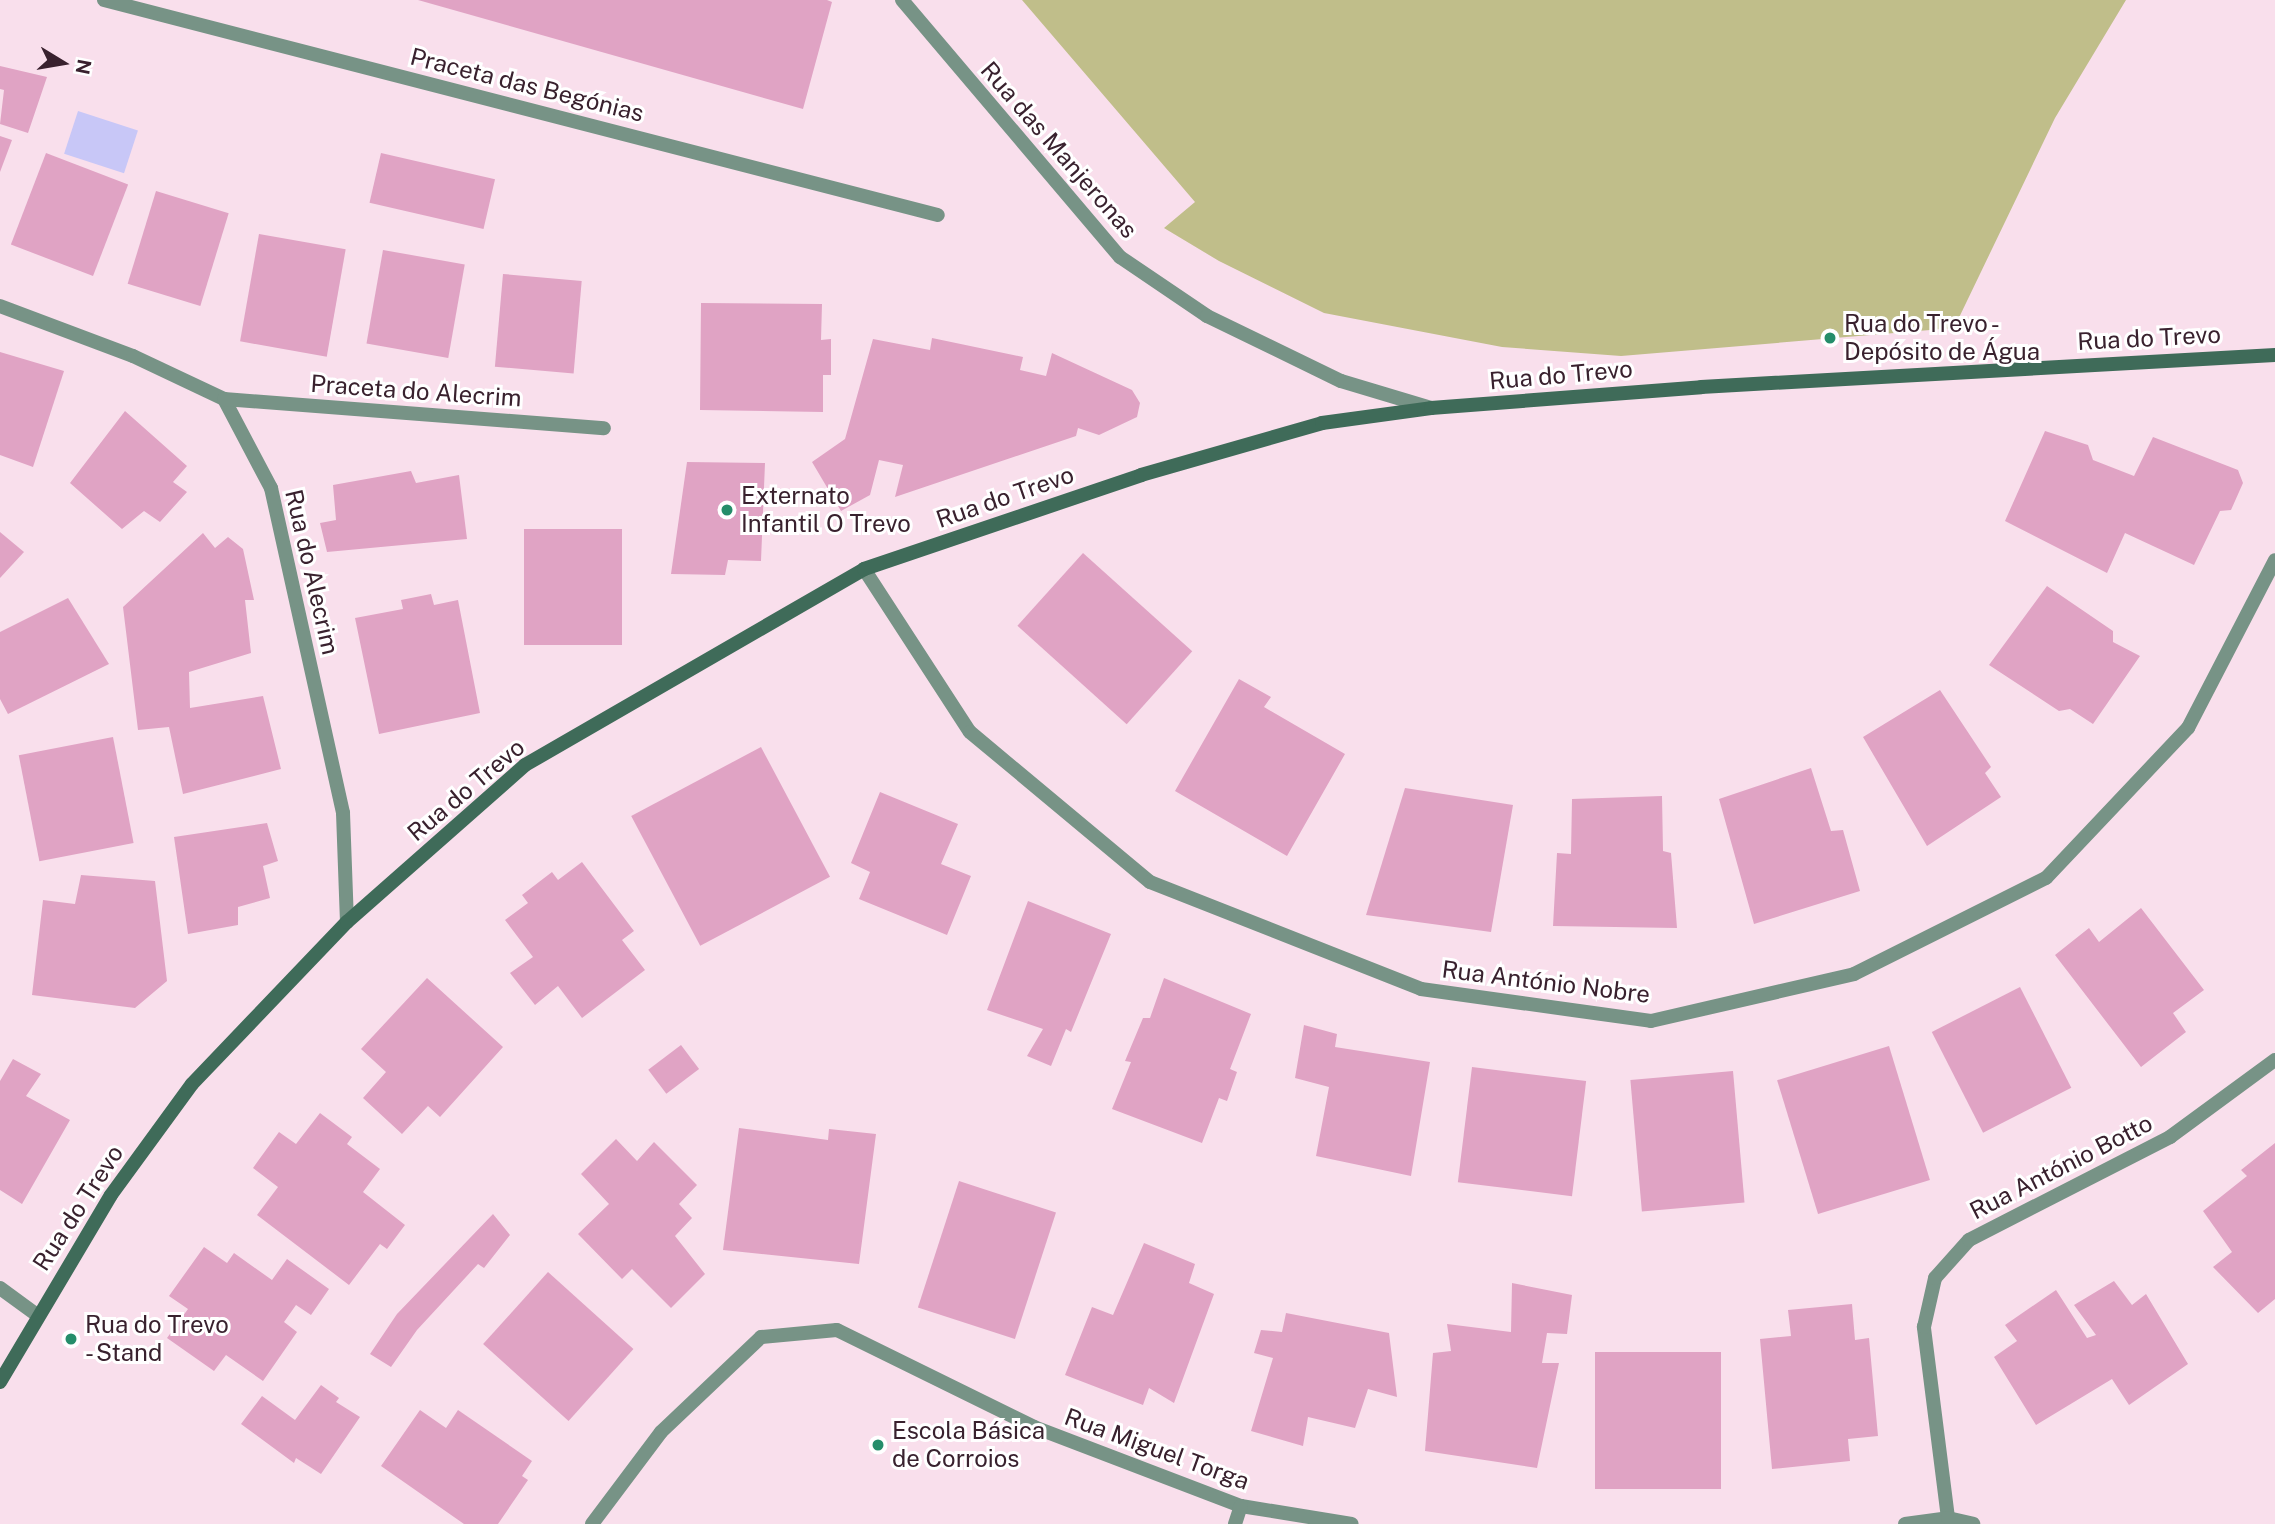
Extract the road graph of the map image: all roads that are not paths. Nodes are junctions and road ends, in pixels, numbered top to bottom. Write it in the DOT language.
graph roads {
  1 [pos="104,0"];
  2 [pos="902,0"];
  3 [pos="938,215"];
  4 [pos="0,306"];
  5 [pos="2275,355"];
  6 [pos="224,399"];
  7 [pos="1431,408"];
  8 [pos="604,428"];
  9 [pos="2275,560"];
  10 [pos="864,569"];
  11 [pos="346,922"];
  12 [pos="2275,1059"];
  13 [pos="0,1288"];
  14 [pos="37,1315"];
  15 [pos="0,1382"];
  16 [pos="1241,1506"];
  17 [pos="1948,1518"];
  18 [pos="592,1524"];
  19 [pos="1235,1524"];
  20 [pos="1352,1524"];
  21 [pos="1905,1524"];
  22 [pos="1973,1524"];
  1 -- 3 [label="street, Praceta das Begónias"];
  2 -- 7 [label="street, Rua das Manjeronas"];
  4 -- 6 [label="street"];
  5 -- 7 [label="street, Rua do Trevo"];
  6 -- 8 [label="street, Praceta do Alecrim"];
  6 -- 11 [label="street, Rua do Alecrim"];
  7 -- 10 [label="street, Rua do Trevo"];
  9 -- 10 [label="street, Rua António Nobre"];
  10 -- 11 [label="street, Rua do Trevo"];
  11 -- 14 [label="street, Rua do Trevo"];
  12 -- 17 [label="street, Rua António Botto"];
  13 -- 14 [label="street"];
  14 -- 15 [label="street, Rua do Trevo"];
  16 -- 18 [label="street, Rua Miguel Torga"];
  16 -- 19 [label="street"];
  16 -- 20 [label="street, Rua Miguel Torga"];
  17 -- 21 [label="street"];
  17 -- 22 [label="street"];
}
